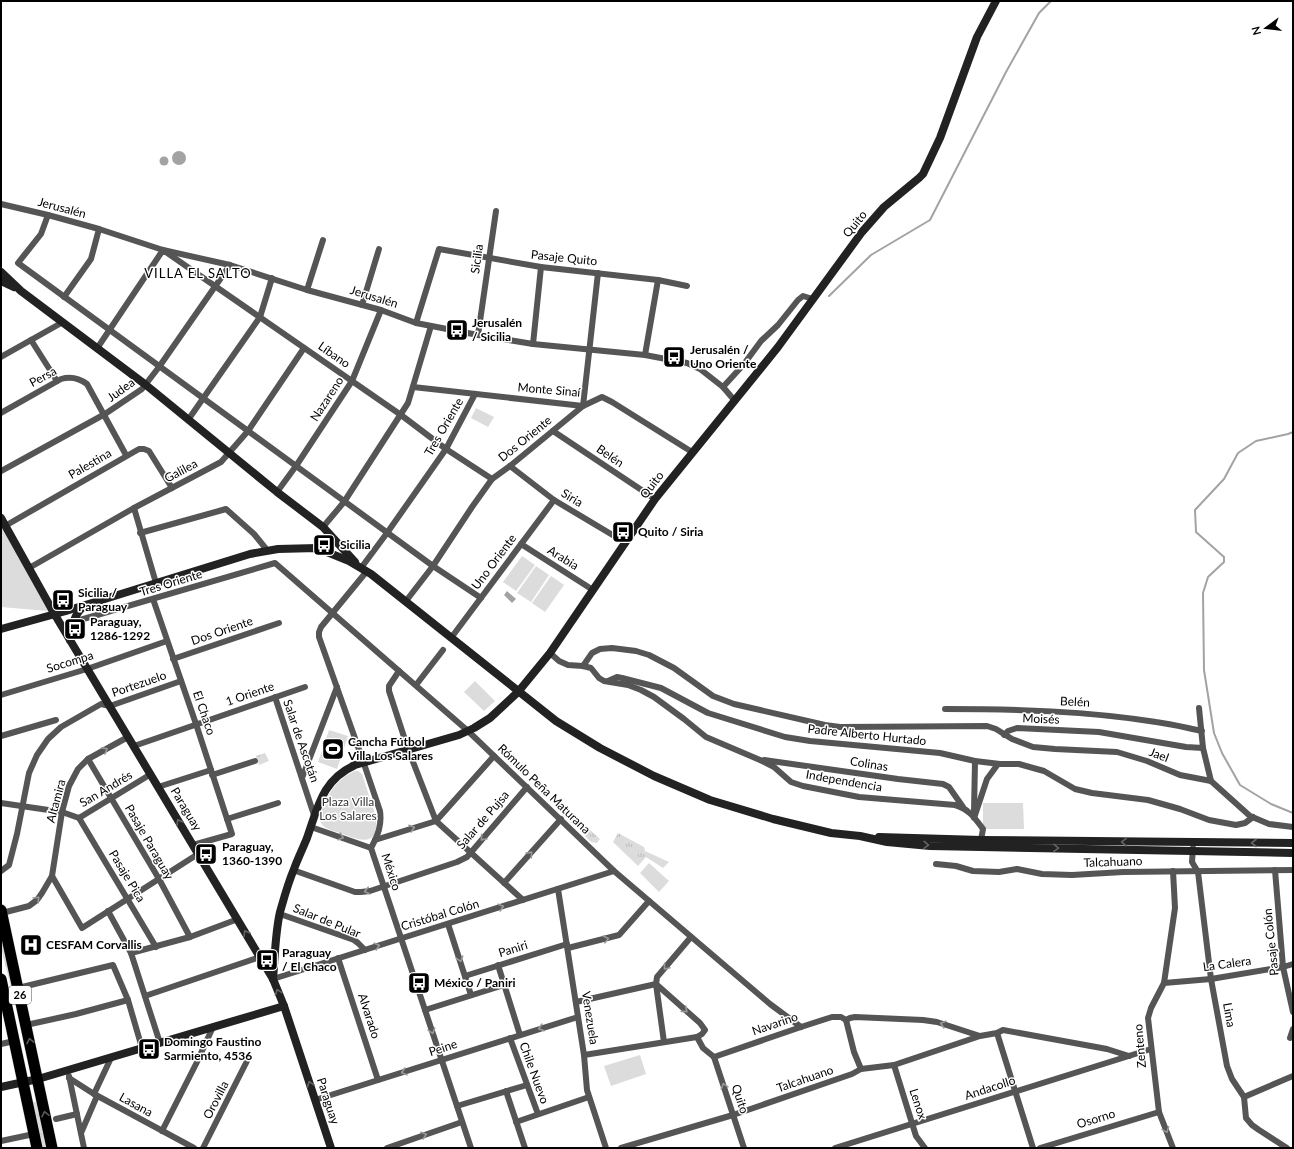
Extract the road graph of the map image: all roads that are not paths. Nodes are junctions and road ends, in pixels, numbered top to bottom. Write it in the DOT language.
graph roads {
  1 [pos="996,1"];
  2 [pos="1,204"];
  3 [pos="496,211"];
  4 [pos="48,215"];
  5 [pos="99,229"];
  6 [pos="323,240"];
  7 [pos="380,249"];
  8 [pos="163,250"];
  9 [pos="488,258"];
  10 [pos="230,265"];
  11 [pos="541,267"];
  12 [pos="1,272"];
  13 [pos="598,273"];
  14 [pos="272,278"];
  15 [pos="658,280"];
  16 [pos="1,281"];
  17 [pos="216,286"];
  18 [pos="687,286"];
  19 [pos="307,290"];
  20 [pos="22,291"];
  21 [pos="64,297"];
  22 [pos="812,299"];
  23 [pos="362,305"];
  24 [pos="381,310"];
  25 [pos="260,317"];
  26 [pos="63,322"];
  27 [pos="416,323"];
  28 [pos="430,326"];
  29 [pos="109,330"];
  30 [pos="478,335"];
  31 [pos="31,340"];
  32 [pos="533,344"];
  33 [pos="98,348"];
  34 [pos="304,348"];
  35 [pos="588,350"];
  36 [pos="645,355"];
  37 [pos="1,358"];
  38 [pos="159,367"];
  39 [pos="57,381"];
  40 [pos="352,381"];
  41 [pos="146,384"];
  42 [pos="412,387"];
  43 [pos="723,387"];
  44 [pos="475,394"];
  45 [pos="203,398"];
  46 [pos="735,401"];
  47 [pos="583,406"];
  48 [pos="1,413"];
  49 [pos="105,414"];
  50 [pos="401,415"];
  51 [pos="188,420"];
  52 [pos="248,431"];
  53 [pos="553,431"];
  54 [pos="446,449"];
  55 [pos="692,452"];
  56 [pos="230,453"];
  57 [pos="126,455"];
  58 [pos="296,466"];
  59 [pos="510,466"];
  60 [pos="1,471"];
  61 [pos="492,479"];
  62 [pos="172,488"];
  63 [pos="277,492"];
  64 [pos="554,500"];
  65 [pos="655,500"];
  66 [pos="344,502"];
  67 [pos="134,508"];
  68 [pos="1,518"];
  69 [pos="6,526"];
  70 [pos="323,527"];
  71 [pos="140,533"];
  72 [pos="388,533"];
  73 [pos="626,543"];
  74 [pos="521,544"];
  75 [pos="267,550"];
  76 [pos="275,563"];
  77 [pos="433,566"];
  78 [pos="29,568"];
  79 [pos="362,568"];
  80 [pos="156,583"];
  81 [pos="593,590"];
  82 [pos="481,598"];
  83 [pos="153,600"];
  84 [pos="406,601"];
  85 [pos="84,606"];
  86 [pos="334,613"];
  87 [pos="55,615"];
  88 [pos="73,622"];
  89 [pos="279,623"];
  90 [pos="1,629"];
  91 [pos="451,638"];
  92 [pos="70,640"];
  93 [pos="167,641"];
  94 [pos="443,650"];
  95 [pos="550,653"];
  96 [pos="173,659"];
  97 [pos="583,666"];
  98 [pos="88,669"];
  99 [pos="399,671"];
  100 [pos="181,681"];
  101 [pos="608,681"];
  102 [pos="416,686"];
  103 [pos="306,687"];
  104 [pos="337,687"];
  105 [pos="518,692"];
  106 [pos="1,695"];
  107 [pos="275,697"];
  108 [pos="110,706"];
  109 [pos="1199,708"];
  110 [pos="945,709"];
  111 [pos="56,720"];
  112 [pos="196,724"];
  113 [pos="468,731"];
  114 [pos="1202,731"];
  115 [pos="1004,735"];
  116 [pos="1,736"];
  117 [pos="128,737"];
  118 [pos="134,746"];
  119 [pos="1203,748"];
  120 [pos="408,749"];
  121 [pos="494,756"];
  122 [pos="88,759"];
  123 [pos="760,760"];
  124 [pos="255,761"];
  125 [pos="364,761"];
  126 [pos="975,761"];
  127 [pos="1000,764"];
  128 [pos="212,773"];
  129 [pos="151,774"];
  130 [pos="302,778"];
  131 [pos="1211,781"];
  132 [pos="158,787"];
  133 [pos="526,787"];
  134 [pos="111,798"];
  135 [pos="1,803"];
  136 [pos="278,803"];
  137 [pos="22,806"];
  138 [pos="963,807"];
  139 [pos="62,812"];
  140 [pos="314,815"];
  141 [pos="1253,817"];
  142 [pos="79,818"];
  143 [pos="974,818"];
  144 [pos="227,819"];
  145 [pos="561,819"];
  146 [pos="436,820"];
  147 [pos="311,827"];
  148 [pos="1293,827"];
  149 [pos="860,836"];
  150 [pos="375,840"];
  151 [pos="981,840"];
  152 [pos="1293,843"];
  153 [pos="193,845"];
  154 [pos="1075,845"];
  155 [pos="1193,847"];
  156 [pos="371,848"];
  157 [pos="471,852"];
  158 [pos="1293,853"];
  159 [pos="198,854"];
  160 [pos="1192,862"];
  161 [pos="936,864"];
  162 [pos="293,870"];
  163 [pos="1275,870"];
  164 [pos="1293,870"];
  165 [pos="1,871"];
  166 [pos="614,871"];
  167 [pos="1173,871"];
  168 [pos="1186,871"];
  169 [pos="1198,872"];
  170 [pos="52,876"];
  171 [pos="159,879"];
  172 [pos="504,883"];
  173 [pos="384,886"];
  174 [pos="558,889"];
  175 [pos="128,898"];
  176 [pos="523,900"];
  177 [pos="649,901"];
  178 [pos="108,911"];
  179 [pos="280,914"];
  180 [pos="2,916"];
  181 [pos="238,919"];
  182 [pos="448,924"];
  183 [pos="190,937"];
  184 [pos="691,937"];
  185 [pos="401,938"];
  186 [pos="156,946"];
  187 [pos="567,946"];
  188 [pos="365,950"];
  189 [pos="131,953"];
  190 [pos="260,957"];
  191 [pos="338,958"];
  192 [pos="1293,964"];
  193 [pos="498,966"];
  194 [pos="1283,967"];
  195 [pos="465,976"];
  196 [pos="1211,978"];
  197 [pos="1,979"];
  198 [pos="273,979"];
  199 [pos="1164,983"];
  200 [pos="656,984"];
  201 [pos="504,985"];
  202 [pos="18,988"];
  203 [pos="471,995"];
  204 [pos="145,996"];
  205 [pos="128,1000"];
  206 [pos="576,1002"];
  207 [pos="4,1003"];
  208 [pos="284,1006"];
  209 [pos="425,1010"];
  210 [pos="1293,1012"];
  211 [pos="578,1017"];
  212 [pos="846,1020"];
  213 [pos="26,1025"];
  214 [pos="213,1027"];
  215 [pos="800,1027"];
  216 [pos="1293,1029"];
  217 [pos="996,1033"];
  218 [pos="520,1035"];
  219 [pos="980,1036"];
  220 [pos="696,1037"];
  221 [pos="510,1038"];
  222 [pos="1290,1038"];
  223 [pos="14,1041"];
  224 [pos="664,1042"];
  225 [pos="160,1043"];
  226 [pos="1,1044"];
  227 [pos="142,1048"];
  228 [pos="1151,1049"];
  229 [pos="584,1056"];
  230 [pos="1129,1056"];
  231 [pos="714,1057"];
  232 [pos="111,1058"];
  233 [pos="442,1060"];
  234 [pos="247,1061"];
  235 [pos="894,1065"];
  236 [pos="861,1069"];
  237 [pos="68,1074"];
  238 [pos="1293,1076"];
  239 [pos="38,1079"];
  240 [pos="378,1080"];
  241 [pos="23,1082"];
  242 [pos="527,1085"];
  243 [pos="1,1087"];
  244 [pos="506,1091"];
  245 [pos="1015,1091"];
  246 [pos="96,1095"];
  247 [pos="589,1097"];
  248 [pos="1244,1097"];
  249 [pos="315,1100"];
  250 [pos="457,1106"];
  251 [pos="1159,1112"];
  252 [pos="77,1114"];
  253 [pos="538,1114"];
  254 [pos="733,1116"];
  255 [pos="56,1119"];
  256 [pos="462,1122"];
  257 [pos="516,1122"];
  258 [pos="913,1124"];
  259 [pos="162,1132"];
  260 [pos="81,1133"];
  261 [pos="34,1134"];
  262 [pos="1,1141"];
  263 [pos="38,1148"];
  264 [pos="52,1148"];
  265 [pos="83,1148"];
  266 [pos="194,1148"];
  267 [pos="203,1148"];
  268 [pos="331,1148"];
  269 [pos="387,1148"];
  270 [pos="471,1148"];
  271 [pos="525,1148"];
  272 [pos="606,1148"];
  273 [pos="620,1148"];
  274 [pos="744,1148"];
  275 [pos="835,1148"];
  276 [pos="925,1148"];
  277 [pos="1033,1148"];
  278 [pos="1040,1148"];
  279 [pos="1173,1148"];
  280 [pos="1287,1148"];
  1 -- 22 [label="main road, Quito"];
  2 -- 4 [label="street, Jerusalén"];
  3 -- 9 [label="street, Sicilia"];
  4 -- 5 [label="street, Jerusalén"];
  4 -- 21 [label="street"];
  5 -- 8 [label="street, Jerusalén"];
  5 -- 21 [label="street"];
  6 -- 19 [label="street"];
  7 -- 23 [label="street"];
  8 -- 10 [label="street, Jerusalén"];
  8 -- 17 [label="street, Líbano"];
  8 -- 29 [label="street"];
  9 -- 11 [label="street, Pasaje Quito"];
  9 -- 27 [label="street, Pasaje Quito"];
  9 -- 30 [label="street, Sicilia"];
  10 -- 14 [label="street, Jerusalén"];
  10 -- 17 [label="street, Judea"];
  11 -- 13 [label="street, Pasaje Quito"];
  11 -- 32 [label="street"];
  12 -- 20 [label="main road"];
  13 -- 15 [label="street, Pasaje Quito"];
  13 -- 35 [label="street"];
  14 -- 19 [label="street, Jerusalén"];
  14 -- 25 [label="street"];
  15 -- 18 [label="street, Pasaje Quito"];
  15 -- 36 [label="street"];
  16 -- 20 [label="main road"];
  17 -- 25 [label="street, Líbano"];
  17 -- 38 [label="street, Judea"];
  19 -- 23 [label="street, Jerusalén"];
  20 -- 26 [label="main road"];
  21 -- 29 [label="street"];
  22 -- 43 [label="street"];
  22 -- 46 [label="main road, Quito"];
  23 -- 24 [label="street, Jerusalén"];
  24 -- 27 [label="street, Jerusalén"];
  24 -- 40 [label="street, Nazareno"];
  25 -- 34 [label="street, Líbano"];
  25 -- 45 [label="street"];
  26 -- 31 [label="street"];
  26 -- 33 [label="main road"];
  27 -- 28 [label="street, Jerusalén"];
  28 -- 30 [label="street, Jerusalén"];
  28 -- 42 [label="street"];
  29 -- 33 [label="street"];
  29 -- 38 [label="street"];
  30 -- 32 [label="street, Jerusalén"];
  31 -- 37 [label="street"];
  31 -- 39 [label="street"];
  32 -- 35 [label="street, Jerusalén"];
  33 -- 41 [label="main road"];
  34 -- 40 [label="street, Líbano"];
  34 -- 52 [label="street, Galilea"];
  35 -- 36 [label="street, Jerusalén"];
  35 -- 47 [label="street"];
  36 -- 43 [label="street, Jerusalén"];
  38 -- 41 [label="street, Judea"];
  38 -- 45 [label="street"];
  39 -- 48 [label="street, Persa"];
  39 -- 49 [label="street, Persa"];
  40 -- 50 [label="street, Líbano"];
  40 -- 58 [label="street, Nazareno"];
  41 -- 49 [label="street, Judea"];
  41 -- 51 [label="main road"];
  42 -- 44 [label="street, Monte Sinaí"];
  42 -- 50 [label="street"];
  43 -- 46 [label="street, Jerusalén"];
  44 -- 47 [label="street, Monte Sinaí"];
  44 -- 54 [label="street, Tres Oriente"];
  45 -- 51 [label="street"];
  45 -- 52 [label="street"];
  46 -- 55 [label="main road, Quito"];
  47 -- 53 [label="street, Dos Oriente"];
  47 -- 55 [label="street, Monte Sinaí"];
  49 -- 57 [label="street"];
  49 -- 60 [label="street, Judea"];
  50 -- 54 [label="street, Líbano"];
  50 -- 66 [label="street"];
  51 -- 56 [label="main road"];
  52 -- 56 [label="street, Galilea"];
  52 -- 58 [label="street"];
  53 -- 59 [label="street, Dos Oriente"];
  53 -- 65 [label="street, Belén"];
  54 -- 61 [label="street, Líbano"];
  54 -- 72 [label="street, Tres Oriente"];
  55 -- 65 [label="main road, Quito"];
  56 -- 62 [label="street, Galilea"];
  56 -- 63 [label="main road"];
  57 -- 62 [label="street, Palestina"];
  57 -- 69 [label="street, Palestina"];
  58 -- 63 [label="street, Nazareno"];
  58 -- 66 [label="street"];
  59 -- 61 [label="street, Dos Oriente"];
  59 -- 64 [label="street, Siria"];
  61 -- 77 [label="street, Dos Oriente"];
  62 -- 67 [label="street, Galilea"];
  63 -- 70 [label="main road"];
  64 -- 73 [label="street, Siria"];
  64 -- 74 [label="street, Uno Oriente"];
  65 -- 73 [label="main road, Quito"];
  66 -- 70 [label="street"];
  66 -- 72 [label="street"];
  67 -- 71 [label="street"];
  67 -- 78 [label="street, Galilea"];
  68 -- 69 [label="main road, Paraguay"];
  69 -- 78 [label="main road, Paraguay"];
  70 -- 79 [label="main road"];
  71 -- 75 [label="street"];
  71 -- 80 [label="street"];
  72 -- 77 [label="street"];
  72 -- 79 [label="street, Tres Oriente"];
  73 -- 81 [label="main road, Quito"];
  74 -- 81 [label="street, Arabia"];
  74 -- 82 [label="street, Uno Oriente"];
  75 -- 79 [label="main road"];
  75 -- 80 [label="main road"];
  76 -- 83 [label="street, Tres Oriente"];
  76 -- 86 [label="street, Rómulo Peña Maturana"];
  77 -- 82 [label="street"];
  77 -- 84 [label="street, Dos Oriente"];
  78 -- 87 [label="main road, Paraguay"];
  79 -- 84 [label="main road"];
  79 -- 86 [label="street, México"];
  80 -- 85 [label="main road"];
  81 -- 95 [label="main road, Quito"];
  82 -- 91 [label="street, Uno Oriente"];
  83 -- 88 [label="street, Tres Oriente"];
  83 -- 93 [label="street, El Chaco"];
  84 -- 91 [label="main road"];
  85 -- 87 [label="main road"];
  85 -- 88 [label="main road"];
  86 -- 99 [label="street, Rómulo Peña Maturana"];
  86 -- 104 [label="street, México"];
  87 -- 90 [label="main road"];
  87 -- 92 [label="main road, Paraguay"];
  88 -- 92 [label="main road"];
  89 -- 96 [label="street, Dos Oriente"];
  91 -- 105 [label="main road"];
  92 -- 98 [label="main road, Paraguay"];
  93 -- 96 [label="street, El Chaco"];
  93 -- 98 [label="street, Socompa"];
  94 -- 102 [label="street"];
  95 -- 97 [label="street, Independencia"];
  95 -- 105 [label="main road, Quito"];
  96 -- 100 [label="street, El Chaco"];
  97 -- 101 [label="street, Independencia"];
  97 -- 115 [label="street"];
  98 -- 106 [label="street, Socompa"];
  98 -- 108 [label="main road, Paraguay"];
  99 -- 102 [label="street, Rómulo Peña Maturana"];
  99 -- 120 [label="street"];
  100 -- 108 [label="street, Portezuelo"];
  100 -- 112 [label="street, El Chaco"];
  101 -- 123 [label="street, Independencia"];
  101 -- 126 [label="street, Padre Alberto Hurtado"];
  102 -- 113 [label="street, Rómulo Peña Maturana"];
  103 -- 107 [label="street, 1 Oriente"];
  104 -- 125 [label="street, México"];
  104 -- 130 [label="street"];
  105 -- 113 [label="main road, Quito"];
  105 -- 149 [label="main road"];
  107 -- 112 [label="street, 1 Oriente"];
  107 -- 130 [label="street, Salar de Ascotán"];
  108 -- 117 [label="main road, Paraguay"];
  108 -- 137 [label="street, Portezuelo"];
  109 -- 114 [label="street"];
  110 -- 114 [label="street, Belén"];
  111 -- 116 [label="street"];
  112 -- 118 [label="street, 1 Oriente"];
  112 -- 128 [label="street, El Chaco"];
  113 -- 120 [label="main road, Quito"];
  113 -- 121 [label="street, Rómulo Peña Maturana"];
  114 -- 119 [label="street"];
  115 -- 119 [label="street, Moisés"];
  115 -- 131 [label="street, Jael"];
  117 -- 118 [label="main road, Paraguay"];
  122 -- 117 [label="street, Altamira, one-way"];
  118 -- 129 [label="main road, Paraguay"];
  119 -- 131 [label="street"];
  120 -- 125 [label="main road, Quito"];
  120 -- 146 [label="street"];
  121 -- 133 [label="street, Rómulo Peña Maturana"];
  121 -- 146 [label="street"];
  122 -- 134 [label="street, Pasaje Paraguay"];
  122 -- 139 [label="street, Altamira"];
  123 -- 138 [label="street, Independencia"];
  123 -- 138 [label="street, Colinas"];
  124 -- 128 [label="street"];
  125 -- 140 [label="main road, Quito"];
  125 -- 150 [label="street, México"];
  126 -- 127 [label="street, Padre Alberto Hurtado"];
  126 -- 143 [label="street"];
  127 -- 141 [label="street, Padre Alberto Hurtado"];
  127 -- 143 [label="street"];
  128 -- 132 [label="street"];
  128 -- 144 [label="street, El Chaco"];
  129 -- 132 [label="main road, Paraguay"];
  129 -- 134 [label="street, San Andrés"];
  130 -- 140 [label="street, Salar de Ascotán"];
  131 -- 141 [label="street"];
  153 -- 132 [label="main road, Paraguay, one-way"];
  133 -- 145 [label="street, Rómulo Peña Maturana"];
  133 -- 157 [label="street, Salar de Pujsa, one-way"];
  134 -- 142 [label="street, San Andrés"];
  134 -- 171 [label="street, Pasaje Paraguay"];
  135 -- 137 [label="street, San Andrés"];
  136 -- 144 [label="street"];
  137 -- 139 [label="street, San Andrés"];
  137 -- 165 [label="street, Portezuelo"];
  138 -- 143 [label="street"];
  139 -- 142 [label="street, San Andrés"];
  139 -- 170 [label="street, Altamira"];
  140 -- 147 [label="main road, Quito"];
  141 -- 148 [label="street"];
  142 -- 175 [label="street, Pasaje Pica"];
  143 -- 151 [label="street"];
  144 -- 153 [label="street, El Chaco"];
  145 -- 166 [label="street, Rómulo Peña Maturana"];
  172 -- 145 [label="street, one-way"];
  150 -- 146 [label="street, one-way"];
  146 -- 157 [label="street"];
  147 -- 156 [label="street, one-way"];
  147 -- 162 [label="main road, Quito"];
  149 -- 151 [label="main road"];
  149 -- 154 [label="main road, one-way"];
  150 -- 156 [label="street, México"];
  151 -- 154 [label="main road"];
  152 -- 155 [label="main road, one-way"];
  153 -- 159 [label="main road, Paraguay"];
  154 -- 155 [label="main road"];
  155 -- 158 [label="main road"];
  155 -- 160 [label="street"];
  156 -- 173 [label="street, México"];
  157 -- 172 [label="street"];
  157 -- 173 [label="street, Salar de Pujsa"];
  159 -- 171 [label="street"];
  159 -- 181 [label="main road, Paraguay"];
  160 -- 168 [label="street"];
  160 -- 169 [label="street, Lima"];
  161 -- 167 [label="street, Talcahuano"];
  173 -- 162 [label="street, Salar de Pujsa, one-way"];
  162 -- 179 [label="main road, Quito"];
  163 -- 164 [label="street, Talcahuano"];
  163 -- 169 [label="street, Talcahuano"];
  163 -- 194 [label="street, Pasaje Colón"];
  166 -- 174 [label="street, Cristóbal Colón"];
  166 -- 177 [label="street, Rómulo Peña Maturana"];
  167 -- 168 [label="street, Talcahuano"];
  167 -- 199 [label="street, Zenteno"];
  168 -- 169 [label="street, Talcahuano"];
  169 -- 196 [label="street, Lima"];
  170 -- 178 [label="street"];
  180 -- 170 [label="street, Altamira, one-way"];
  171 -- 175 [label="street"];
  171 -- 183 [label="street, Pasaje Paraguay"];
  172 -- 176 [label="street"];
  173 -- 185 [label="street, México"];
  174 -- 176 [label="street, Cristóbal Colón"];
  174 -- 187 [label="street, Venezuela"];
  175 -- 178 [label="street"];
  175 -- 186 [label="street, Pasaje Pica"];
  182 -- 176 [label="street, Cristóbal Colón, one-way"];
  177 -- 184 [label="street, Rómulo Peña Maturana"];
  187 -- 177 [label="street, Paniri, one-way"];
  178 -- 189 [label="street"];
  179 -- 188 [label="street, Salar de Pular"];
  179 -- 198 [label="main road, Quito"];
  180 -- 202 [label="highway, 26"];
  181 -- 183 [label="street"];
  190 -- 181 [label="main road, Paraguay, one-way"];
  182 -- 185 [label="street, Cristóbal Colón"];
  182 -- 195 [label="street, one-way"];
  183 -- 186 [label="street"];
  184 -- 200 [label="street, one-way"];
  184 -- 215 [label="street, Rómulo Peña Maturana"];
  188 -- 185 [label="street, Cristóbal Colón, one-way"];
  185 -- 209 [label="street, México"];
  186 -- 189 [label="street"];
  187 -- 193 [label="street, Paniri"];
  187 -- 206 [label="street, Venezuela"];
  188 -- 191 [label="street, Cristóbal Colón"];
  189 -- 204 [label="street"];
  190 -- 198 [label="main road, Paraguay"];
  190 -- 204 [label="street"];
  191 -- 198 [label="street, Cristóbal Colón"];
  191 -- 240 [label="street, Alvarado"];
  192 -- 194 [label="street, La Calera"];
  193 -- 195 [label="street, Paniri"];
  193 -- 201 [label="street, Chile Nuevo"];
  194 -- 196 [label="street, La Calera"];
  194 -- 210 [label="street, Pasaje Colón"];
  195 -- 203 [label="street"];
  196 -- 199 [label="street, La Calera"];
  196 -- 248 [label="street, Lima"];
  197 -- 207 [label="highway, 26"];
  208 -- 198 [label="main road, Paraguay, one-way"];
  199 -- 228 [label="street, Zenteno"];
  200 -- 206 [label="street"];
  200 -- 220 [label="street, one-way"];
  200 -- 224 [label="street"];
  201 -- 203 [label="street"];
  201 -- 218 [label="street, Chile Nuevo"];
  202 -- 205 [label="street"];
  202 -- 213 [label="highway, 26"];
  203 -- 209 [label="street"];
  204 -- 225 [label="street"];
  205 -- 213 [label="street"];
  205 -- 227 [label="street"];
  206 -- 211 [label="street, Venezuela"];
  207 -- 223 [label="highway, 26"];
  208 -- 214 [label="main road"];
  249 -- 208 [label="main road, Paraguay, one-way"];
  209 -- 233 [label="street, México, one-way"];
  211 -- 218 [label="street, Peine, one-way"];
  211 -- 229 [label="street, Venezuela"];
  212 -- 215 [label="street, Navarino"];
  219 -- 212 [label="street, Navarino, one-way"];
  212 -- 236 [label="street"];
  239 -- 213 [label="highway, 26, one-way"];
  214 -- 225 [label="main road"];
  214 -- 259 [label="street"];
  215 -- 231 [label="street, Navarino"];
  216 -- 222 [label="street"];
  217 -- 219 [label="street, Talcahuano"];
  217 -- 230 [label="street"];
  217 -- 245 [label="street"];
  218 -- 221 [label="street, Peine"];
  219 -- 235 [label="street, Talcahuano"];
  220 -- 224 [label="street"];
  220 -- 231 [label="street"];
  221 -- 233 [label="street, Peine"];
  221 -- 242 [label="street, Chile Nuevo"];
  223 -- 226 [label="street"];
  223 -- 241 [label="highway, 26"];
  224 -- 229 [label="street"];
  225 -- 227 [label="main road"];
  227 -- 232 [label="main road"];
  228 -- 230 [label="street, Andacollo"];
  228 -- 251 [label="street, Zenteno"];
  229 -- 247 [label="street, Venezuela"];
  230 -- 245 [label="street, Andacollo"];
  254 -- 231 [label="street, Quito, one-way"];
  232 -- 237 [label="main road"];
  232 -- 246 [label="street"];
  233 -- 240 [label="street, Peine, one-way"];
  233 -- 250 [label="street, México"];
  234 -- 267 [label="street, Orovilla"];
  235 -- 236 [label="street, Talcahuano"];
  235 -- 258 [label="street, Lenox"];
  236 -- 254 [label="street, Talcahuano"];
  237 -- 239 [label="main road"];
  237 -- 246 [label="street, Lasana"];
  237 -- 252 [label="street"];
  238 -- 248 [label="street"];
  239 -- 241 [label="main road"];
  264 -- 239 [label="highway, 26, one-way"];
  240 -- 249 [label="street, Peine"];
  241 -- 243 [label="main road"];
  241 -- 261 [label="highway, 26"];
  242 -- 244 [label="street"];
  242 -- 253 [label="street, Chile Nuevo"];
  244 -- 250 [label="street"];
  244 -- 257 [label="street"];
  245 -- 258 [label="street, Andacollo"];
  245 -- 277 [label="street"];
  246 -- 259 [label="street, Lasana"];
  246 -- 260 [label="street"];
  247 -- 253 [label="street"];
  247 -- 272 [label="street, Venezuela"];
  248 -- 280 [label="street, Lima"];
  249 -- 268 [label="main road, Paraguay"];
  250 -- 256 [label="street, México"];
  251 -- 278 [label="street, Osorno"];
  251 -- 279 [label="street, Zenteno, one-way"];
  252 -- 255 [label="street"];
  252 -- 260 [label="street"];
  253 -- 257 [label="street"];
  254 -- 273 [label="street, Talcahuano"];
  254 -- 274 [label="street, Quito"];
  269 -- 256 [label="street, one-way"];
  256 -- 270 [label="street, México"];
  257 -- 271 [label="street"];
  258 -- 275 [label="street, Andacollo"];
  258 -- 276 [label="street, Lenox"];
  259 -- 266 [label="street, Lasana"];
  260 -- 265 [label="street"];
  261 -- 262 [label="street"];
  261 -- 263 [label="highway, 26"];
}
